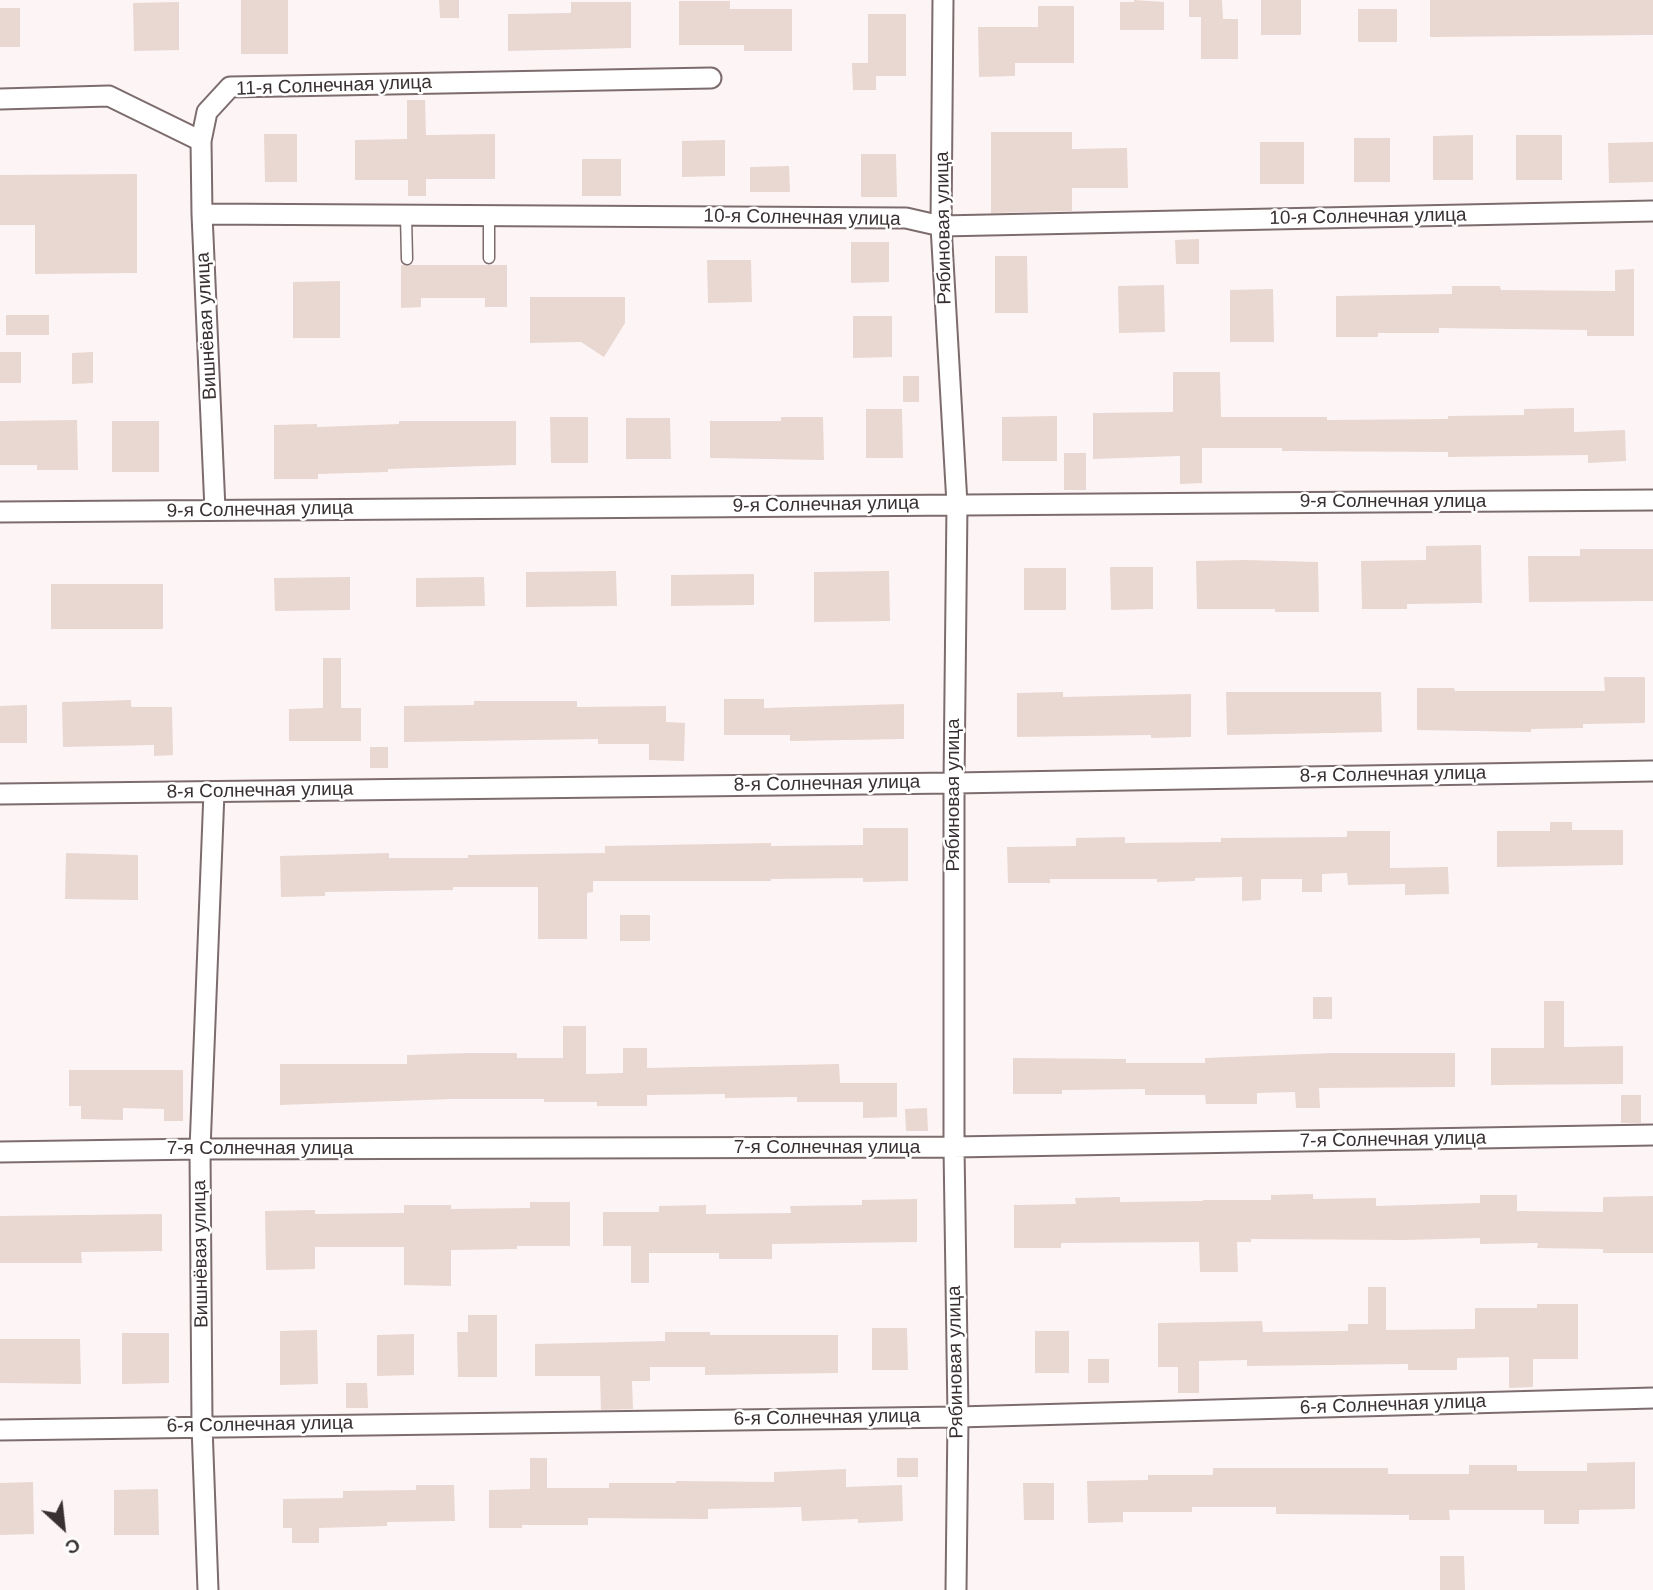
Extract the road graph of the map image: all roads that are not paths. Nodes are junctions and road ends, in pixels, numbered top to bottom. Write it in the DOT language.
graph roads {
  1 [pos="943,0"];
  2 [pos="711,78"];
  3 [pos="0,99"];
  4 [pos="201,141"];
  5 [pos="1653,211"];
  6 [pos="202,214"];
  7 [pos="407,215"];
  8 [pos="489,216"];
  9 [pos="941,226"];
  10 [pos="489,258"];
  11 [pos="407,259"];
  12 [pos="1653,500"];
  13 [pos="957,504"];
  14 [pos="215,510"];
  15 [pos="0,512"];
  16 [pos="1653,771"];
  17 [pos="954,783"];
  18 [pos="214,792"];
  19 [pos="0,794"];
  20 [pos="1653,1135"];
  21 [pos="954,1147"];
  22 [pos="200,1149"];
  23 [pos="0,1152"];
  24 [pos="1653,1398"];
  25 [pos="958,1417"];
  26 [pos="202,1426"];
  27 [pos="0,1430"];
  28 [pos="208,1590"];
  29 [pos="956,1590"];
  1 -- 9 [label="street, Рябиновая улица"];
  2 -- 4 [label="street, 11-я Солнечная улица"];
  3 -- 4 [label="street"];
  4 -- 6 [label="street, Вишнёвая улица"];
  5 -- 9 [label="street, 10-я Солнечная улица"];
  6 -- 7 [label="street, 10-я Солнечная улица"];
  6 -- 14 [label="street, Вишнёвая улица"];
  7 -- 8 [label="street, 10-я Солнечная улица"];
  7 -- 11 [label="lane"];
  8 -- 9 [label="street, 10-я Солнечная улица"];
  8 -- 10 [label="lane"];
  9 -- 13 [label="street, Рябиновая улица"];
  12 -- 13 [label="street, 9-я Солнечная улица"];
  13 -- 14 [label="street, 9-я Солнечная улица"];
  13 -- 17 [label="street, Рябиновая улица"];
  14 -- 15 [label="street, 9-я Солнечная улица"];
  16 -- 17 [label="street, 8-я Солнечная улица"];
  17 -- 18 [label="street, 8-я Солнечная улица"];
  17 -- 21 [label="street, Рябиновая улица"];
  18 -- 19 [label="street, 8-я Солнечная улица"];
  18 -- 22 [label="street, Вишнёвая улица"];
  20 -- 21 [label="street, 7-я Солнечная улица"];
  21 -- 22 [label="street, 7-я Солнечная улица"];
  21 -- 25 [label="street, Рябиновая улица"];
  22 -- 23 [label="street, 7-я Солнечная улица"];
  22 -- 26 [label="street, Вишнёвая улица"];
  24 -- 25 [label="street, 6-я Солнечная улица"];
  25 -- 26 [label="street, 6-я Солнечная улица"];
  25 -- 29 [label="street, Рябиновая улица"];
  26 -- 27 [label="street, 6-я Солнечная улица"];
  26 -- 28 [label="street, Вишнёвая улица"];
}
